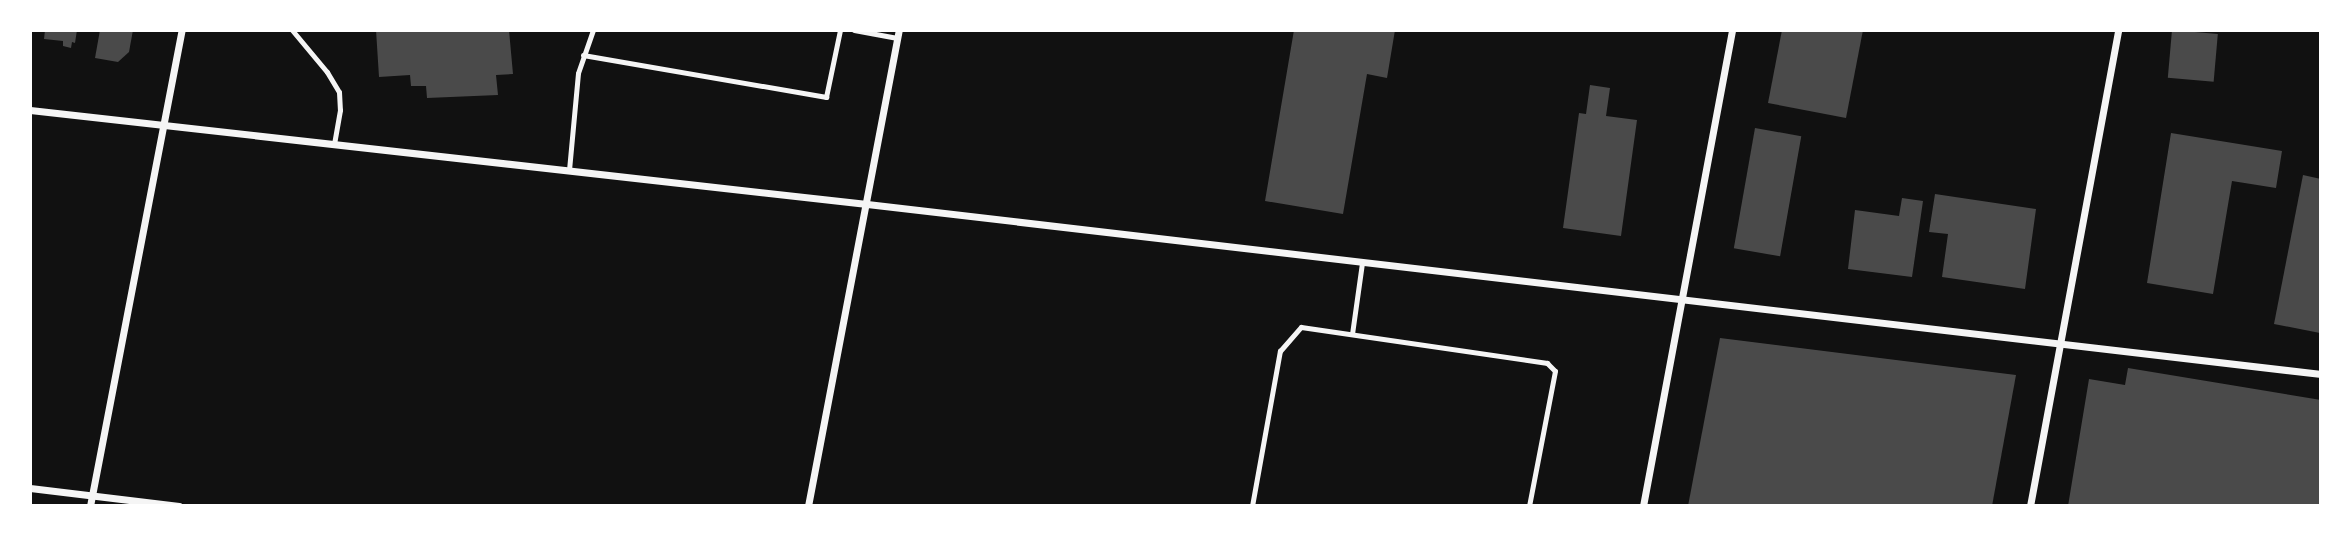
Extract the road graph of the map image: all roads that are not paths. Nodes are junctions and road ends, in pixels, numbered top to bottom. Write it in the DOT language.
graph roads {
  1 [pos="182,30"];
  2 [pos="292,30"];
  3 [pos="593,30"];
  4 [pos="841,30"];
  5 [pos="853,30"];
  6 [pos="1732,30"];
  7 [pos="2118,30"];
  8 [pos="898,34"];
  9 [pos="583,55"];
  10 [pos="30,110"];
  11 [pos="164,125"];
  12 [pos="334,144"];
  13 [pos="569,170"];
  14 [pos="867,204"];
  15 [pos="1362,263"];
  16 [pos="1682,299"];
  17 [pos="1352,334"];
  18 [pos="2060,344"];
  19 [pos="2321,374"];
  20 [pos="30,488"];
  21 [pos="92,496"];
  22 [pos="90,506"];
  23 [pos="179,506"];
  24 [pos="808,506"];
  25 [pos="1252,506"];
  26 [pos="1530,506"];
  27 [pos="1643,506"];
  28 [pos="2030,506"];
  1 -- 11 [label="street"];
  2 -- 12 [label="lane"];
  3 -- 9 [label="lane"];
  4 -- 9 [label="lane"];
  5 -- 8 [label="lane"];
  6 -- 16 [label="street"];
  7 -- 18 [label="street"];
  8 -- 14 [label="street"];
  9 -- 13 [label="lane"];
  10 -- 11 [label="street"];
  11 -- 12 [label="street"];
  11 -- 21 [label="street"];
  12 -- 13 [label="street"];
  13 -- 14 [label="street"];
  14 -- 15 [label="street"];
  14 -- 24 [label="street"];
  15 -- 16 [label="street"];
  15 -- 17 [label="lane"];
  16 -- 18 [label="street"];
  16 -- 27 [label="street"];
  17 -- 25 [label="lane"];
  17 -- 26 [label="lane"];
  18 -- 19 [label="street"];
  18 -- 28 [label="street"];
  20 -- 21 [label="street"];
  21 -- 22 [label="street"];
  21 -- 23 [label="street"];
}
